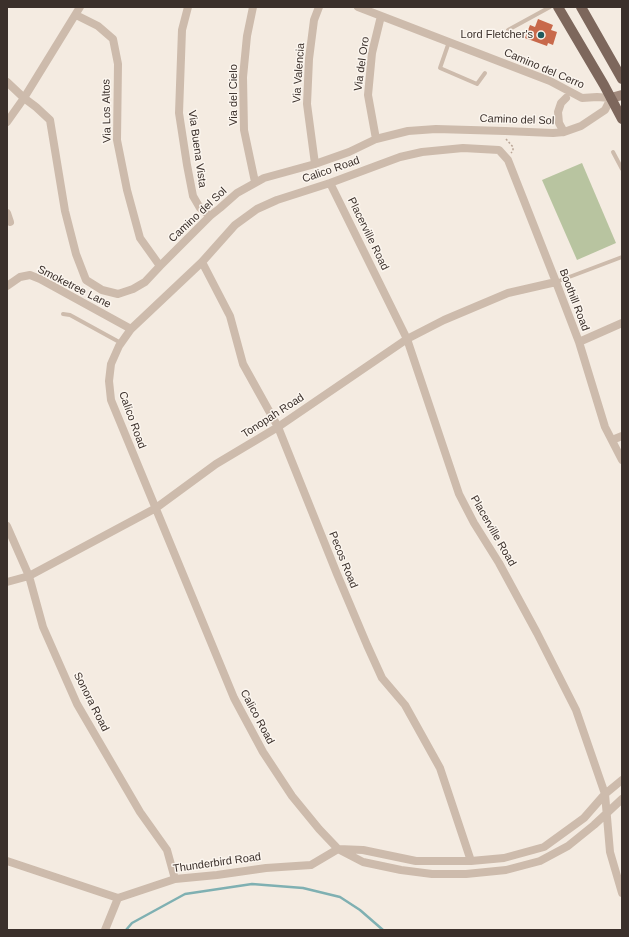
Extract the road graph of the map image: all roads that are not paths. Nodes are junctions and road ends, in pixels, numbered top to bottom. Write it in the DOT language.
graph roads {
  1 [pos="80,7"];
  2 [pos="188,7"];
  3 [pos="253,7"];
  4 [pos="319,7"];
  5 [pos="358,7"];
  6 [pos="550,7"];
  7 [pos="558,7"];
  8 [pos="581,7"];
  9 [pos="76,15"];
  10 [pos="381,16"];
  11 [pos="508,30"];
  12 [pos="449,42"];
  13 [pos="485,73"];
  14 [pos="622,79"];
  15 [pos="7,82"];
  16 [pos="565,94"];
  17 [pos="622,95"];
  18 [pos="24,98"];
  19 [pos="611,98"];
  20 [pos="622,119"];
  21 [pos="7,122"];
  22 [pos="564,132"];
  23 [pos="376,139"];
  24 [pos="500,150"];
  25 [pos="613,152"];
  26 [pos="315,164"];
  27 [pos="622,169"];
  28 [pos="256,182"];
  29 [pos="330,183"];
  30 [pos="7,213"];
  31 [pos="210,216"];
  32 [pos="10,222"];
  33 [pos="622,257"];
  34 [pos="202,262"];
  35 [pos="160,266"];
  36 [pos="556,282"];
  37 [pos="7,286"];
  38 [pos="64,314"];
  39 [pos="622,323"];
  40 [pos="131,329"];
  41 [pos="407,339"];
  42 [pos="578,342"];
  43 [pos="122,343"];
  44 [pos="278,427"];
  45 [pos="622,436"];
  46 [pos="612,440"];
  47 [pos="622,460"];
  48 [pos="156,508"];
  49 [pos="7,526"];
  50 [pos="29,576"];
  51 [pos="7,582"];
  52 [pos="622,780"];
  53 [pos="605,794"];
  54 [pos="622,799"];
  55 [pos="607,814"];
  56 [pos="338,849"];
  57 [pos="7,861"];
  58 [pos="471,861"];
  59 [pos="175,879"];
  60 [pos="622,893"];
  61 [pos="118,898"];
  62 [pos="105,930"];
  1 -- 9 [label="street"];
  2 -- 31 [label="street, Via Buena Vista"];
  3 -- 28 [label="street, Via del Cielo"];
  4 -- 26 [label="street, Via Valencia"];
  5 -- 10 [label="street, Camino del Cerro"];
  6 -- 11 [label="lane"];
  7 -- 19 [label="main road"];
  8 -- 14 [label="main road"];
  9 -- 18 [label="street"];
  9 -- 35 [label="street, Via Los Altos"];
  10 -- 12 [label="street, Camino del Cerro"];
  10 -- 23 [label="street, Via del Oro"];
  12 -- 13 [label="lane"];
  12 -- 16 [label="street, Camino del Cerro"];
  15 -- 18 [label="street, Camino del Sol"];
  16 -- 19 [label="street, Camino del Cerro"];
  16 -- 22 [label="street"];
  17 -- 19 [label="main road"];
  18 -- 21 [label="street"];
  18 -- 35 [label="street, Camino del Sol"];
  19 -- 20 [label="main road"];
  19 -- 22 [label="street, Camino del Sol"];
  22 -- 23 [label="street, Camino del Sol"];
  23 -- 26 [label="street, Camino del Sol"];
  24 -- 29 [label="street, Calico Road"];
  24 -- 36 [label="street, Boothill Road"];
  25 -- 27 [label="lane"];
  26 -- 28 [label="street, Camino del Sol"];
  28 -- 31 [label="street, Camino del Sol"];
  29 -- 34 [label="street, Calico Road"];
  29 -- 41 [label="street, Placerville Road"];
  30 -- 32 [label="street"];
  31 -- 35 [label="street, Camino del Sol"];
  33 -- 36 [label="lane"];
  34 -- 40 [label="street, Calico Road"];
  34 -- 44 [label="street, Pecos Road"];
  36 -- 41 [label="street, Tonopah Road"];
  36 -- 42 [label="street, Boothill Road"];
  37 -- 40 [label="street, Smoketree Lane"];
  38 -- 43 [label="lane"];
  39 -- 42 [label="street"];
  40 -- 43 [label="street, Calico Road"];
  41 -- 44 [label="street, Tonopah Road"];
  41 -- 53 [label="street, Placerville Road"];
  42 -- 46 [label="street, Boothill Road"];
  43 -- 48 [label="street, Calico Road"];
  44 -- 48 [label="street, Tonopah Road"];
  44 -- 58 [label="street, Pecos Road"];
  45 -- 46 [label="street"];
  46 -- 47 [label="street, Boothill Road"];
  48 -- 50 [label="street, Tonopah Road"];
  48 -- 56 [label="street, Calico Road"];
  49 -- 50 [label="street, Sonora Road"];
  50 -- 51 [label="street, Tonopah Road"];
  50 -- 59 [label="street, Sonora Road"];
  52 -- 53 [label="street"];
  53 -- 55 [label="street, Placerville Road"];
  53 -- 58 [label="street"];
  54 -- 55 [label="street"];
  55 -- 56 [label="street"];
  55 -- 60 [label="street, Placerville Road"];
  56 -- 58 [label="street"];
  56 -- 59 [label="street, Thunderbird Road"];
  57 -- 61 [label="street"];
  59 -- 61 [label="street, Thunderbird Road"];
  61 -- 62 [label="street"];
}
